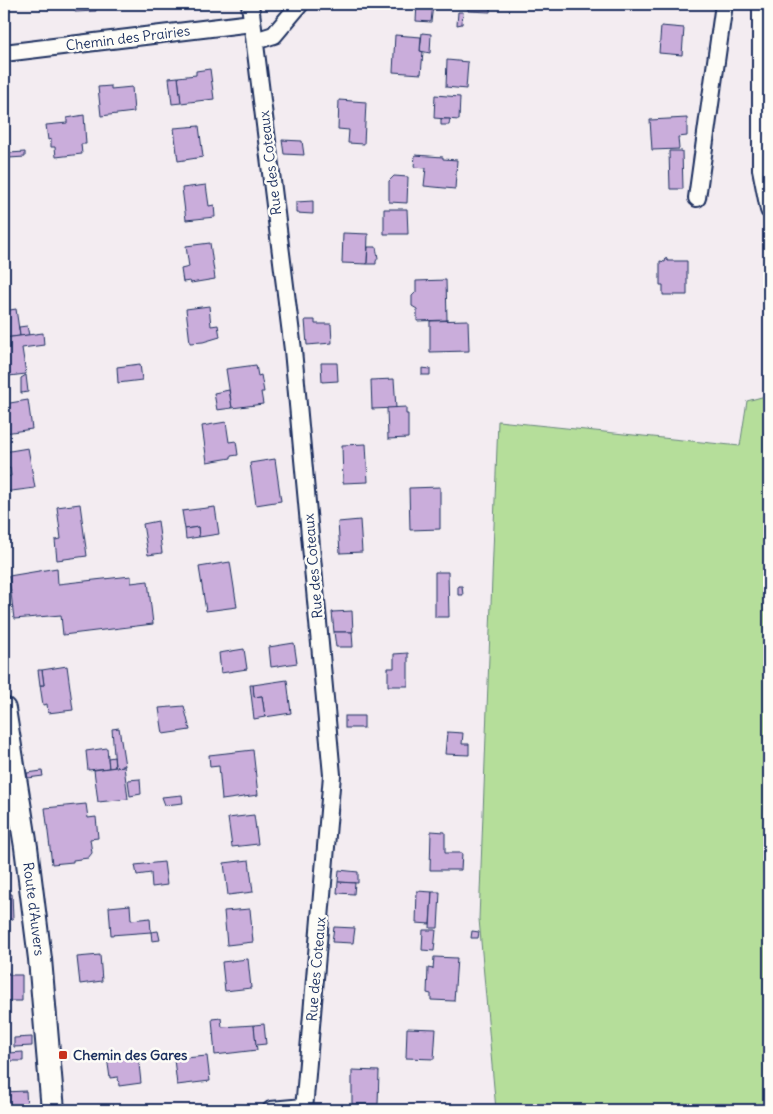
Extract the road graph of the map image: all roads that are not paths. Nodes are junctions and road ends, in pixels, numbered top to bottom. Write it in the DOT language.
graph roads {
  1 [pos="250,4"];
  2 [pos="300,4"];
  3 [pos="724,4"];
  4 [pos="761,4"];
  5 [pos="252,23"];
  6 [pos="255,41"];
  7 [pos="4,53"];
  8 [pos="765,60"];
  9 [pos="697,198"];
  10 [pos="769,210"];
  11 [pos="4,709"];
  12 [pos="304,1109"];
  13 [pos="53,1110"];
  14 [pos="271,1110"];
  1 -- 5 [label="street, Rue des Coteaux"];
  2 -- 6 [label="street"];
  3 -- 9 [label="street"];
  4 -- 8 [label="street"];
  5 -- 6 [label="street, Rue des Coteaux"];
  5 -- 7 [label="street, Chemin des Prairies"];
  6 -- 12 [label="street, Rue des Coteaux"];
  8 -- 10 [label="street"];
  11 -- 13 [label="main road, Route d'Auvers"];
  12 -- 14 [label="street"];
}
